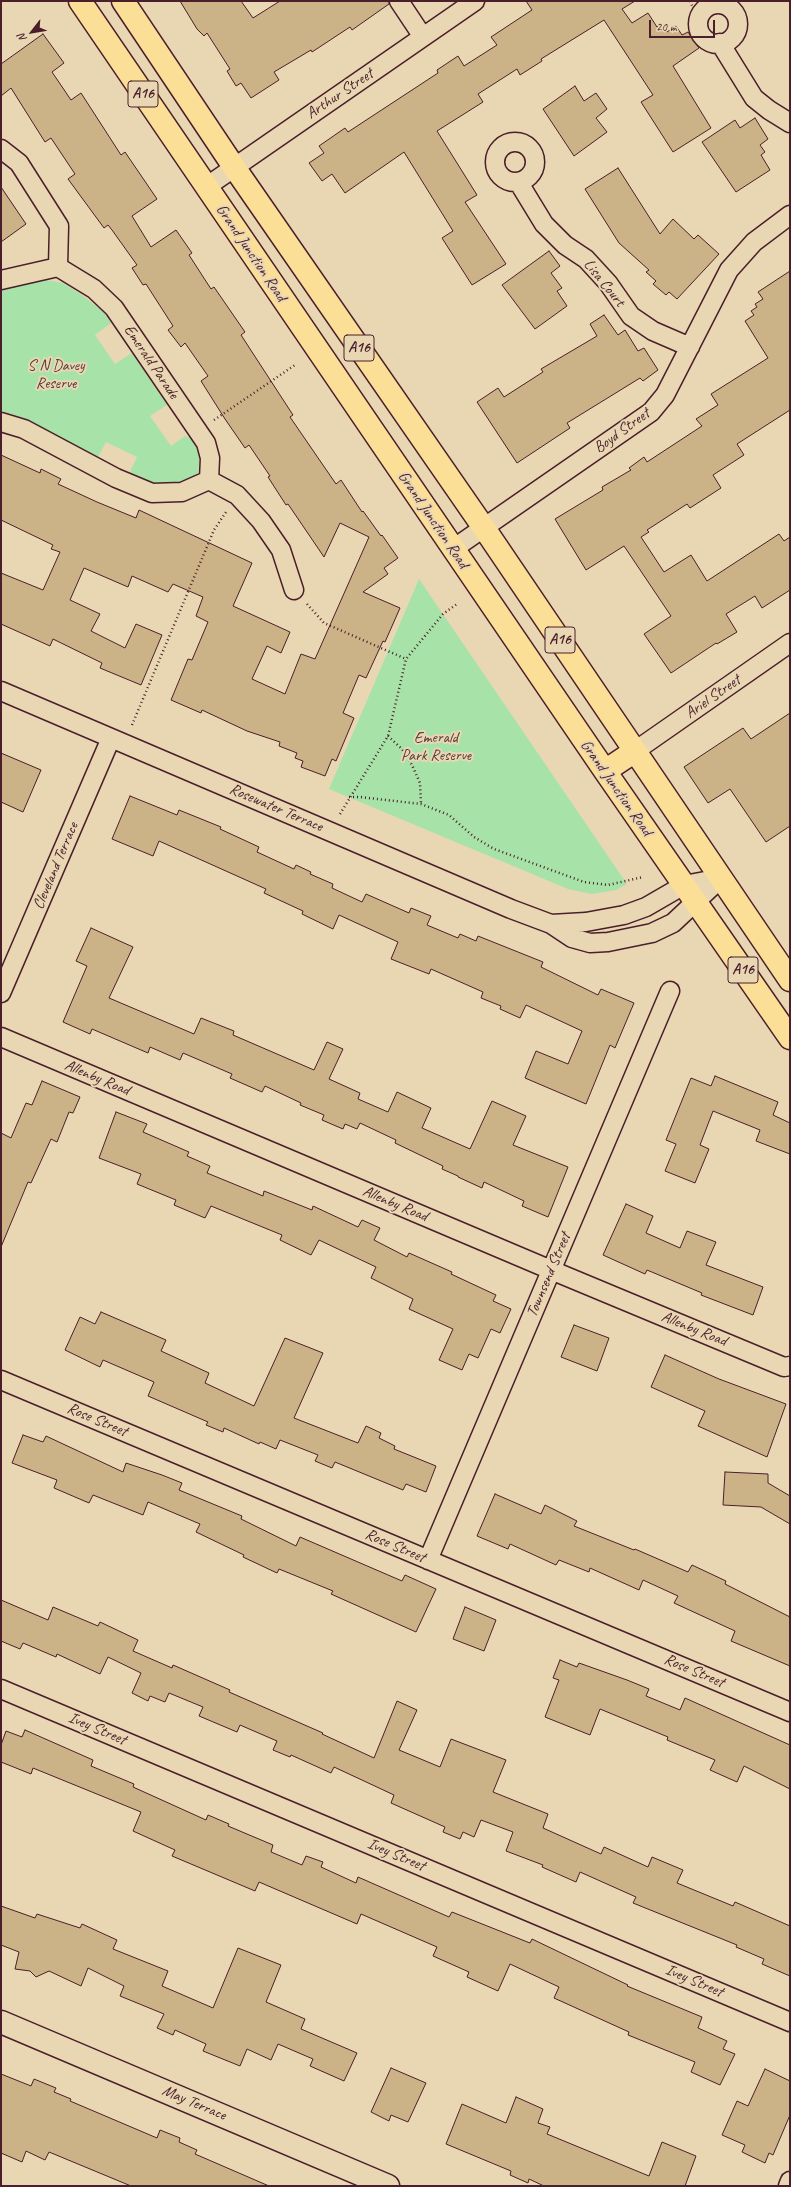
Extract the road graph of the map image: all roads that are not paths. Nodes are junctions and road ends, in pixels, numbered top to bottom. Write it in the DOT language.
graph roads {
  1 [pos="80,1"];
  2 [pos="123,1"];
  3 [pos="399,1"];
  4 [pos="475,1"];
  5 [pos="423,37"];
  6 [pos="720,44"];
  7 [pos="790,123"];
  8 [pos="1,149"];
  9 [pos="234,167"];
  10 [pos="519,182"];
  11 [pos="206,187"];
  12 [pos="790,215"];
  13 [pos="58,267"];
  14 [pos="1,280"];
  15 [pos="690,347"];
  16 [pos="1,422"];
  17 [pos="209,480"];
  18 [pos="484,528"];
  19 [pos="453,549"];
  20 [pos="294,590"];
  21 [pos="790,643"];
  22 [pos="1,691"];
  23 [pos="118,741"];
  24 [pos="636,751"];
  25 [pos="604,771"];
  26 [pos="721,878"];
  27 [pos="684,885"];
  28 [pos="696,903"];
  29 [pos="551,924"];
  30 [pos="790,980"];
  31 [pos="670,991"];
  32 [pos="1,993"];
  33 [pos="1,1037"];
  34 [pos="790,1038"];
  35 [pos="551,1270"];
  36 [pos="790,1366"];
  37 [pos="1,1380"];
  38 [pos="428,1560"];
  39 [pos="1,1689"];
  40 [pos="790,1712"];
  41 [pos="1,2022"];
  42 [pos="790,2022"];
  43 [pos="790,2182"];
  44 [pos="388,2186"];
  45 [pos="788,2186"];
  1 -- 11 [label="highway, Grand Junction Road / A16"];
  2 -- 9 [label="highway, A16"];
  3 -- 5 [label="street"];
  4 -- 5 [label="street, Arthur Street"];
  5 -- 9 [label="street, Arthur Street"];
  6 -- 6 [label="street"];
  6 -- 7 [label="street"];
  8 -- 13 [label="street"];
  9 -- 11 [label="street, Arthur Street"];
  9 -- 18 [label="highway, A16"];
  10 -- 15 [label="street, Lisa Court"];
  11 -- 19 [label="highway, Grand Junction Road / A16"];
  12 -- 15 [label="street, Boyd Street"];
  13 -- 14 [label="street"];
  13 -- 17 [label="street, Emerald Parade"];
  15 -- 18 [label="street, Boyd Street"];
  16 -- 17 [label="street"];
  17 -- 20 [label="street"];
  18 -- 19 [label="street, Boyd Street"];
  18 -- 24 [label="highway, A16"];
  19 -- 25 [label="highway, Grand Junction Road / A16"];
  21 -- 24 [label="street, Ariel Street"];
  22 -- 23 [label="street, Rosewater Terrace"];
  23 -- 29 [label="street, Rosewater Terrace"];
  23 -- 32 [label="street, Cleveland Terrace"];
  24 -- 25 [label="highway"];
  24 -- 26 [label="highway, A16"];
  25 -- 27 [label="highway, Grand Junction Road / A16"];
  26 -- 27 [label="street, Rosewater Terrace"];
  26 -- 28 [label="street, Rosewater Terrace"];
  26 -- 30 [label="highway, A16"];
  27 -- 28 [label="highway, Grand Junction Road / A16"];
  27 -- 29 [label="street, Rosewater Terrace"];
  28 -- 29 [label="street, Rosewater Terrace"];
  28 -- 34 [label="highway, Grand Junction Road / A16"];
  31 -- 35 [label="street, Townsend Street"];
  33 -- 35 [label="street, Allenby Road"];
  35 -- 36 [label="street, Allenby Road"];
  35 -- 38 [label="street, Townsend Street"];
  37 -- 38 [label="street, Rose Street"];
  38 -- 40 [label="street, Rose Street"];
  39 -- 42 [label="street, Ivey Street"];
  41 -- 44 [label="street, May Terrace"];
  43 -- 45 [label="street"];
}
